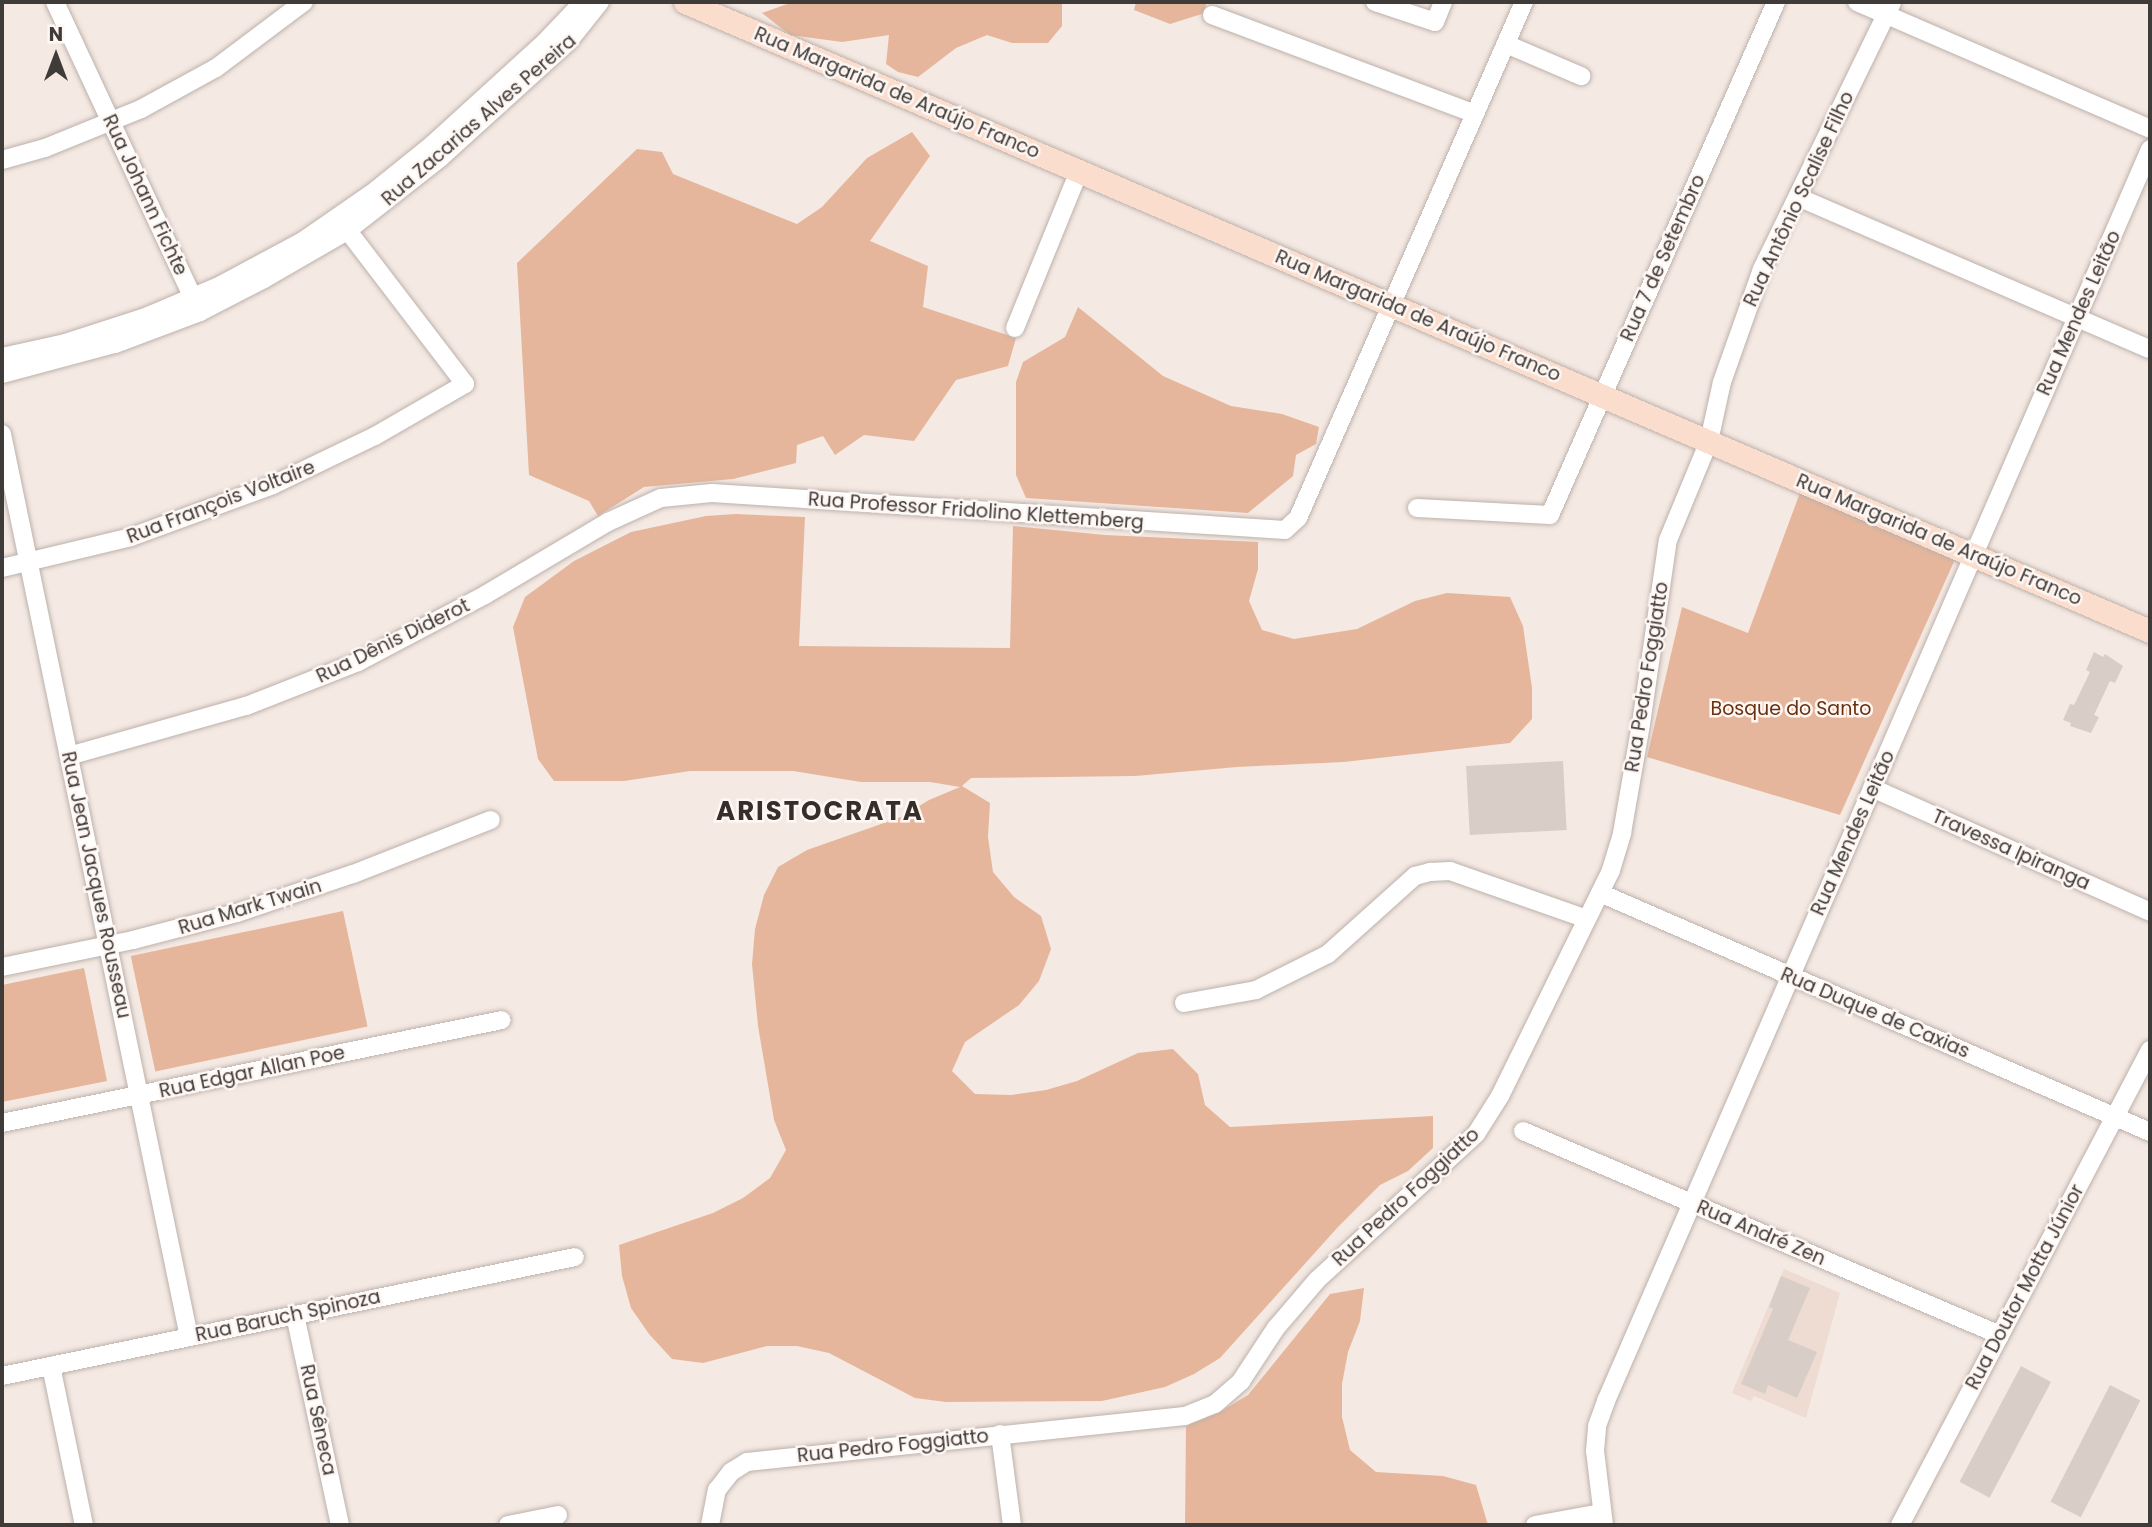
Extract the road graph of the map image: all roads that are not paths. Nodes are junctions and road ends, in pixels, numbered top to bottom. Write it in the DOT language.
graph roads {
  1 [pos="55,2"];
  2 [pos="304,2"];
  3 [pos="583,2"];
  4 [pos="600,2"];
  5 [pos="685,2"];
  6 [pos="1375,2"];
  7 [pos="1443,2"];
  8 [pos="1524,2"];
  9 [pos="1776,2"];
  10 [pos="1857,2"];
  11 [pos="1888,8"];
  12 [pos="1212,15"];
  13 [pos="1506,44"];
  14 [pos="1581,76"];
  15 [pos="1475,114"];
  16 [pos="111,122"];
  17 [pos="2150,129"];
  18 [pos="2150,149"];
  19 [pos="2,160"];
  20 [pos="1079,172"];
  21 [pos="1798,197"];
  22 [pos="342,225"];
  23 [pos="197,304"];
  24 [pos="1391,305"];
  25 [pos="2077,317"];
  26 [pos="1015,328"];
  27 [pos="2150,349"];
  28 [pos="2,357"];
  29 [pos="2,374"];
  30 [pos="1603,396"];
  31 [pos="2,434"];
  32 [pos="1709,442"];
  33 [pos="660,498"];
  34 [pos="1417,509"];
  35 [pos="1974,555"];
  36 [pos="29,563"];
  37 [pos="2,568"];
  38 [pos="2150,631"];
  39 [pos="69,756"];
  40 [pos="1872,788"];
  41 [pos="491,820"];
  42 [pos="1600,893"];
  43 [pos="2150,912"];
  44 [pos="1587,919"];
  45 [pos="108,946"];
  46 [pos="2,967"];
  47 [pos="1791,976"];
  48 [pos="1184,1003"];
  49 [pos="502,1020"];
  50 [pos="2150,1049"];
  51 [pos="139,1095"];
  52 [pos="2115,1117"];
  53 [pos="2,1123"];
  54 [pos="1523,1131"];
  55 [pos="2150,1132"];
  56 [pos="1692,1203"];
  57 [pos="575,1257"];
  58 [pos="295,1315"];
  59 [pos="2000,1335"];
  60 [pos="189,1337"];
  61 [pos="51,1366"];
  62 [pos="2,1376"];
  63 [pos="1000,1434"];
  64 [pos="558,1515"];
  65 [pos="1603,1519"];
  66 [pos="84,1525"];
  67 [pos="340,1525"];
  68 [pos="508,1525"];
  69 [pos="710,1525"];
  70 [pos="1012,1525"];
  71 [pos="1535,1525"];
  72 [pos="1900,1525"];
  1 -- 16 [label="street, Rua Johann Fichte"];
  2 -- 16 [label="street"];
  3 -- 22 [label="street, Rua Zacarias Alves Pereira"];
  4 -- 22 [label="street, Rua Zacarias Alves Pereira"];
  5 -- 20 [label="main road, Rua Margarida de Araújo Franco"];
  6 -- 7 [label="street"];
  8 -- 13 [label="street"];
  9 -- 30 [label="street, Rua 7 de Setembro"];
  10 -- 11 [label="street"];
  11 -- 17 [label="street"];
  11 -- 21 [label="street, Rua Antônio Scalise Filho"];
  12 -- 15 [label="street"];
  13 -- 14 [label="street"];
  13 -- 15 [label="street"];
  15 -- 24 [label="street"];
  16 -- 19 [label="street"];
  16 -- 23 [label="street, Rua Johann Fichte"];
  18 -- 25 [label="street, Rua Mendes Leitão"];
  20 -- 24 [label="main road, Rua Margarida de Araújo Franco"];
  20 -- 26 [label="street"];
  21 -- 25 [label="street"];
  21 -- 32 [label="street, Rua Antônio Scalise Filho"];
  22 -- 23 [label="street, Rua Zacarias Alves Pereira"];
  22 -- 36 [label="street, Rua François Voltaire"];
  23 -- 28 [label="street, Rua Zacarias Alves Pereira"];
  23 -- 29 [label="street, Rua Zacarias Alves Pereira"];
  24 -- 30 [label="main road, Rua Margarida de Araújo Franco"];
  24 -- 33 [label="street, Rua Professor Fridolino Klettemberg"];
  25 -- 27 [label="street"];
  25 -- 35 [label="street, Rua Mendes Leitão"];
  30 -- 32 [label="main road, Rua Margarida de Araújo Franco"];
  30 -- 34 [label="street, Rua 7 de Setembro"];
  31 -- 36 [label="street, Rua Jean Jacques Rousseau"];
  32 -- 35 [label="main road, Rua Margarida de Araújo Franco"];
  32 -- 42 [label="street, Rua Pedro Foggiatto"];
  33 -- 39 [label="street, Rua Dênis Diderot"];
  35 -- 38 [label="main road, Rua Margarida de Araújo Franco"];
  35 -- 40 [label="street, Rua Mendes Leitão"];
  36 -- 37 [label="street, Rua François Voltaire"];
  36 -- 39 [label="street, Rua Jean Jacques Rousseau"];
  39 -- 45 [label="street, Rua Jean Jacques Rousseau"];
  40 -- 43 [label="street, Travessa Ipiranga"];
  40 -- 47 [label="street, Rua Mendes Leitão"];
  41 -- 45 [label="street, Rua Mark Twain"];
  42 -- 44 [label="street, Rua Pedro Foggiatto"];
  42 -- 47 [label="street, Rua Duque de Caxias"];
  44 -- 48 [label="street"];
  44 -- 63 [label="street, Rua Pedro Foggiatto"];
  45 -- 46 [label="street, Rua Mark Twain"];
  45 -- 51 [label="street, Rua Jean Jacques Rousseau"];
  47 -- 52 [label="street, Rua Duque de Caxias"];
  47 -- 56 [label="street, Rua Mendes Leitão"];
  49 -- 51 [label="street, Rua Edgar Allan Poe"];
  50 -- 52 [label="street, Rua Doutor Motta Júnior"];
  51 -- 53 [label="street, Rua Edgar Allan Poe"];
  51 -- 60 [label="street, Rua Jean Jacques Rousseau"];
  52 -- 55 [label="street, Rua Duque de Caxias"];
  52 -- 59 [label="street, Rua Doutor Motta Júnior"];
  54 -- 56 [label="street, Rua André Zen"];
  56 -- 59 [label="street, Rua André Zen"];
  56 -- 65 [label="street, Rua Mendes Leitão"];
  57 -- 58 [label="street, Rua Baruch Spinoza"];
  58 -- 60 [label="street, Rua Baruch Spinoza"];
  58 -- 67 [label="street, Rua Sêneca"];
  59 -- 72 [label="street, Rua Doutor Motta Júnior"];
  60 -- 61 [label="street, Rua Baruch Spinoza"];
  61 -- 62 [label="street, Rua Baruch Spinoza"];
  61 -- 66 [label="street"];
  63 -- 69 [label="street, Rua Pedro Foggiatto"];
  63 -- 70 [label="street"];
  64 -- 68 [label="street"];
  65 -- 71 [label="street"];
}
